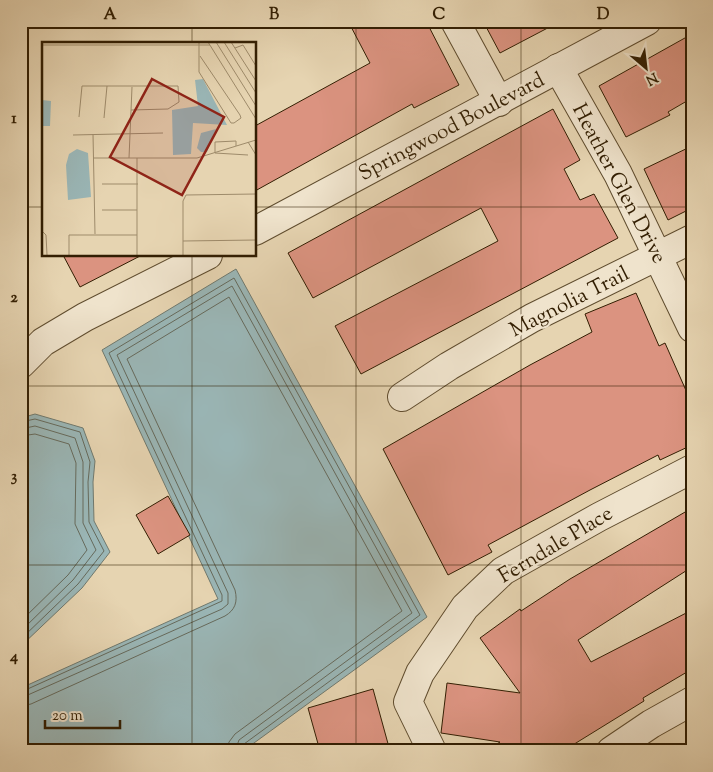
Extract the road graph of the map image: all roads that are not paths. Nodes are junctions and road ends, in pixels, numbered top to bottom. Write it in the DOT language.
graph roads {
  1 [pos="454,21"];
  2 [pos="646,21"];
  3 [pos="558,68"];
  4 [pos="498,102"];
  5 [pos="256,230"];
  6 [pos="692,239"];
  7 [pos="206,256"];
  8 [pos="659,256"];
  9 [pos="692,328"];
  10 [pos="21,364"];
  11 [pos="402,397"];
  12 [pos="692,469"];
  13 [pos="692,701"];
  14 [pos="432,751"];
  15 [pos="612,751"];
  1 -- 4 [label="street"];
  2 -- 3 [label="street, Springwood Boulevard"];
  3 -- 4 [label="street, Springwood Boulevard"];
  3 -- 8 [label="street, Heather Glen Drive"];
  4 -- 5 [label="street, Springwood Boulevard"];
  6 -- 8 [label="street, Magnolia Trail"];
  7 -- 10 [label="street"];
  8 -- 9 [label="street, Heather Glen Drive"];
  8 -- 11 [label="street, Magnolia Trail"];
  12 -- 14 [label="street, Ferndale Place"];
  13 -- 15 [label="street"];
}
